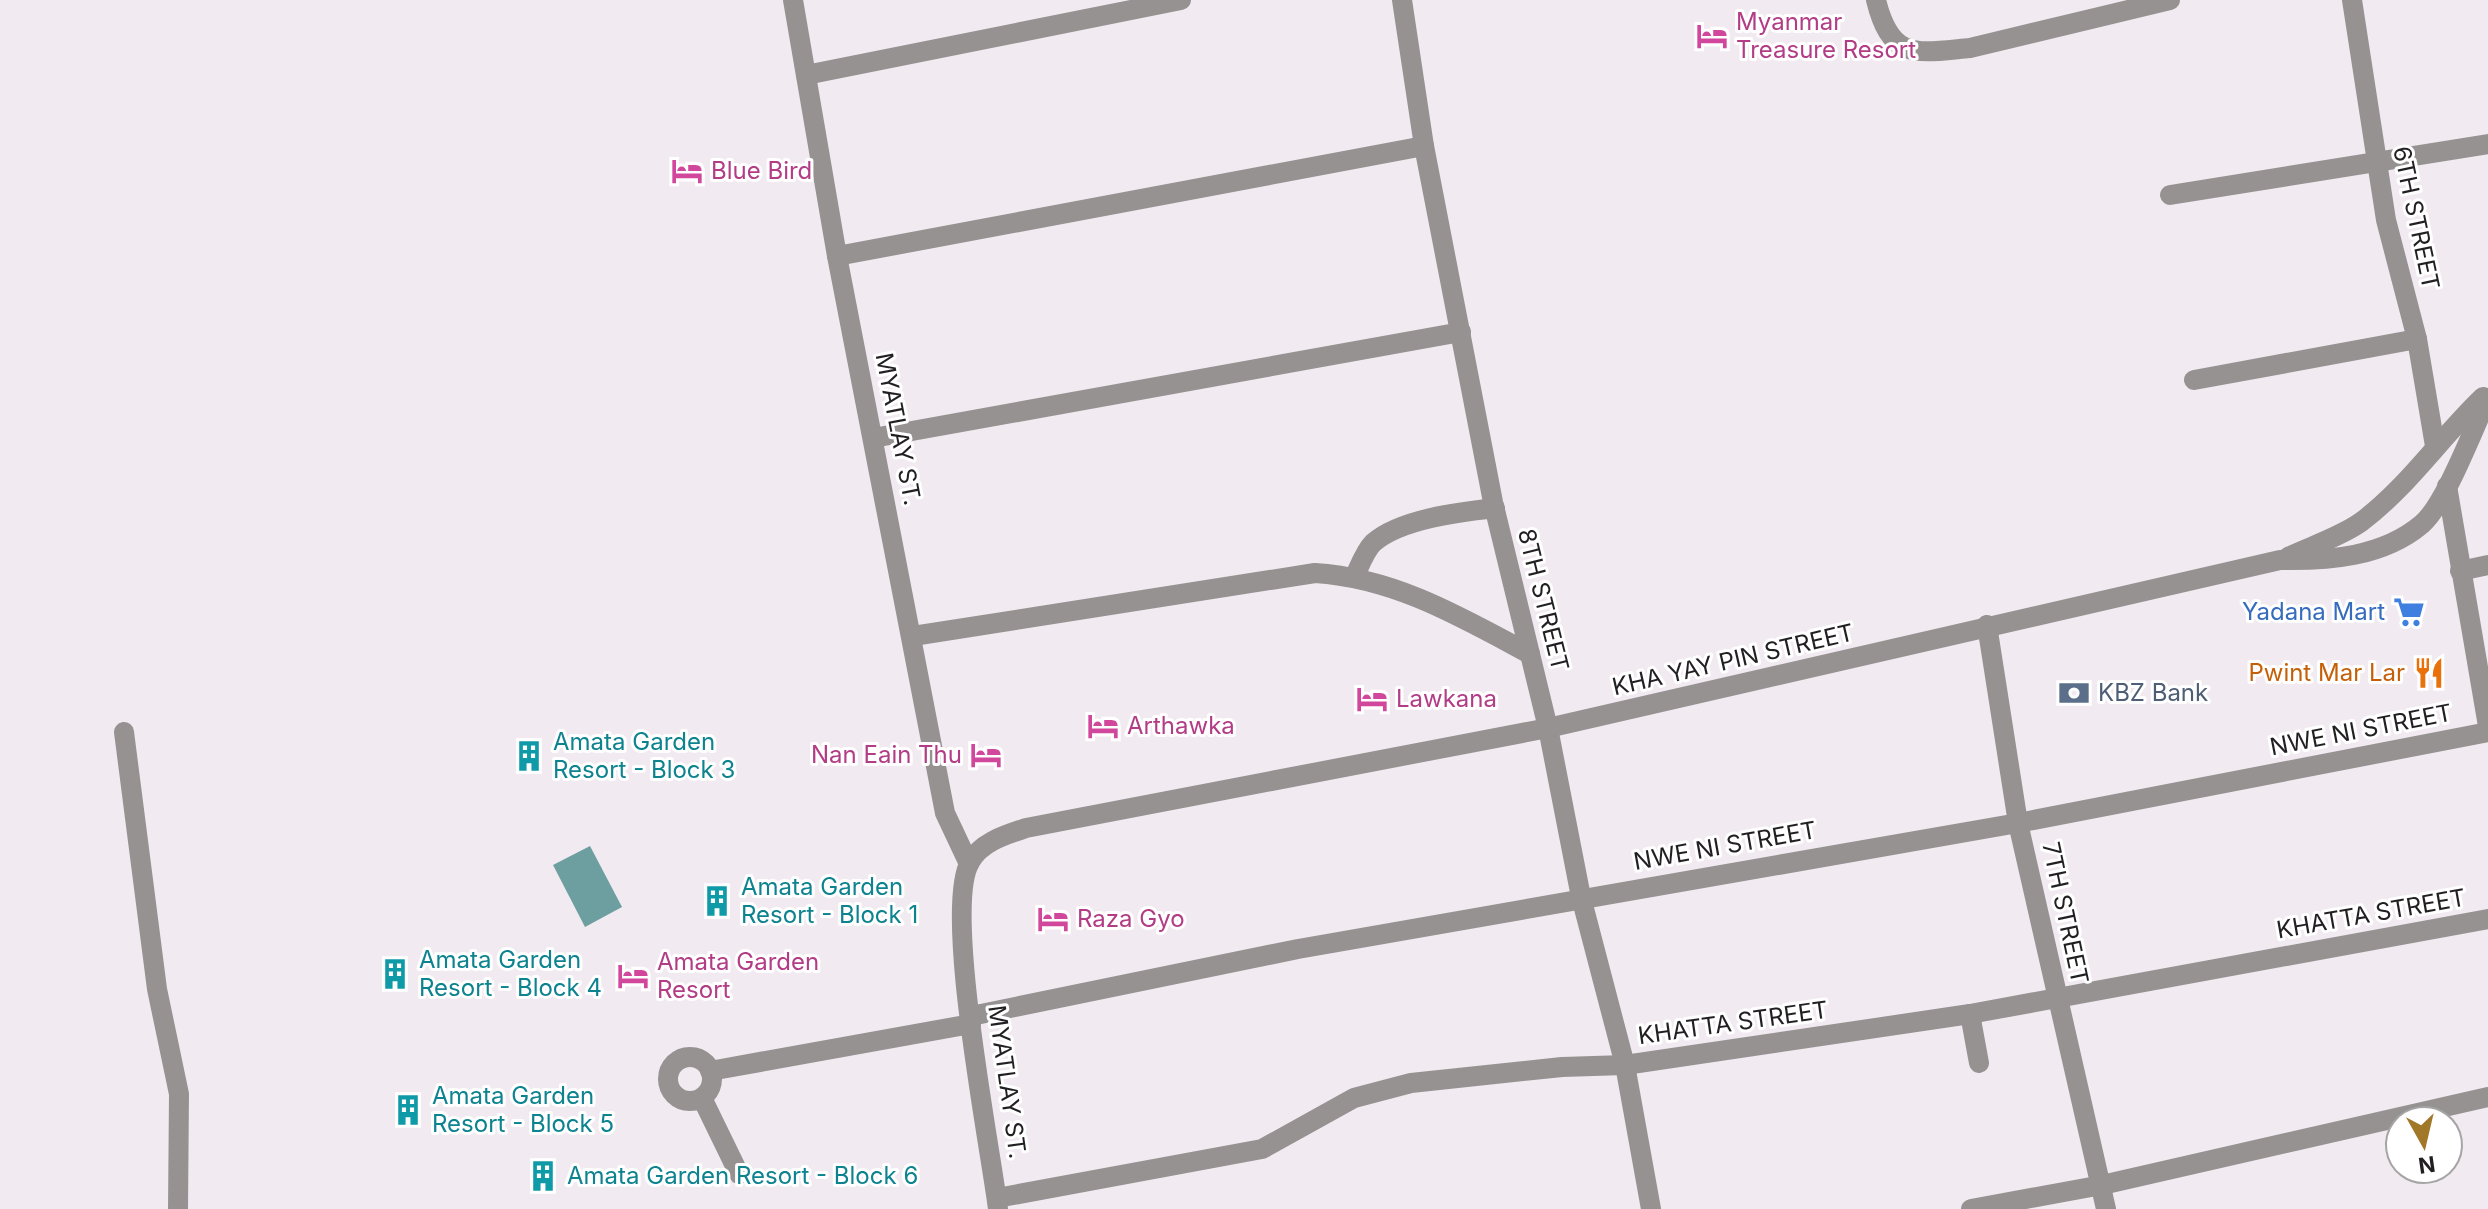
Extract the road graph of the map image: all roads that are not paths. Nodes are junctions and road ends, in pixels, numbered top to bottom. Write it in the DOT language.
graph roads {
  1 [pos="793,0"];
  2 [pos="1181,0"];
  3 [pos="1402,0"];
  4 [pos="1876,0"];
  5 [pos="2170,0"];
  6 [pos="2352,0"];
  7 [pos="806,75"];
  8 [pos="2488,144"];
  9 [pos="1424,146"];
  10 [pos="2377,165"];
  11 [pos="2170,195"];
  12 [pos="837,256"];
  13 [pos="1461,332"];
  14 [pos="2417,339"];
  15 [pos="2194,380"];
  16 [pos="2488,395"];
  17 [pos="873,438"];
  18 [pos="2435,446"];
  19 [pos="2447,486"];
  20 [pos="1495,508"];
  21 [pos="2280,560"];
  22 [pos="2488,565"];
  23 [pos="2460,571"];
  24 [pos="1355,576"];
  25 [pos="1987,625"];
  26 [pos="913,636"];
  27 [pos="1530,654"];
  28 [pos="1548,728"];
  29 [pos="2488,729"];
  30 [pos="124,732"];
  31 [pos="2018,823"];
  32 [pos="969,864"];
  33 [pos="1581,897"];
  34 [pos="2488,919"];
  35 [pos="2056,997"];
  36 [pos="1970,1014"];
  37 [pos="971,1020"];
  38 [pos="1979,1063"];
  39 [pos="1625,1065"];
  40 [pos="710,1071"];
  41 [pos="2488,1097"];
  42 [pos="702,1098"];
  43 [pos="739,1174"];
  44 [pos="2102,1185"];
  45 [pos="997,1204"];
  46 [pos="178,1209"];
  47 [pos="1651,1209"];
  48 [pos="1971,1209"];
  49 [pos="2106,1209"];
  1 -- 7 [label="street, MYATLAY ST."];
  2 -- 7 [label="street"];
  3 -- 9 [label="street, 8TH STREET"];
  4 -- 5 [label="street"];
  6 -- 10 [label="street, 6TH STREET"];
  7 -- 12 [label="street, MYATLAY ST."];
  8 -- 10 [label="street"];
  9 -- 12 [label="street"];
  9 -- 13 [label="street, 8TH STREET"];
  10 -- 11 [label="street"];
  10 -- 14 [label="street, 6TH STREET"];
  12 -- 17 [label="street, MYATLAY ST."];
  13 -- 17 [label="street"];
  13 -- 20 [label="street, 8TH STREET"];
  14 -- 15 [label="street"];
  14 -- 18 [label="street, 6TH STREET"];
  16 -- 18 [label="street"];
  16 -- 19 [label="street, KHA YAY PIN STREET"];
  17 -- 26 [label="street, MYATLAY ST."];
  18 -- 21 [label="street"];
  19 -- 21 [label="street, KHA YAY PIN STREET"];
  19 -- 23 [label="street"];
  20 -- 24 [label="street"];
  20 -- 27 [label="street, 8TH STREET"];
  21 -- 25 [label="street, KHA YAY PIN STREET"];
  22 -- 23 [label="street"];
  23 -- 29 [label="street"];
  24 -- 26 [label="street"];
  24 -- 27 [label="street"];
  25 -- 28 [label="street, KHA YAY PIN STREET"];
  25 -- 31 [label="street, 7TH STREET"];
  26 -- 32 [label="street, MYATLAY ST."];
  27 -- 28 [label="street, 8TH STREET"];
  28 -- 32 [label="street, KHA YAY PIN STREET"];
  28 -- 33 [label="street, 8TH STREET"];
  29 -- 31 [label="street, NWE NI STREET"];
  30 -- 46 [label="street"];
  31 -- 33 [label="street, NWE NI STREET"];
  31 -- 35 [label="street, 7TH STREET"];
  32 -- 37 [label="street, MYATLAY ST."];
  33 -- 37 [label="street, NWE NI STREET"];
  33 -- 39 [label="street, 8TH STREET"];
  34 -- 35 [label="street, KHATTA STREET"];
  35 -- 36 [label="street, KHATTA STREET"];
  35 -- 44 [label="street, 7TH STREET"];
  36 -- 38 [label="street"];
  36 -- 39 [label="street, KHATTA STREET"];
  37 -- 40 [label="street, NWE NI STREET"];
  37 -- 45 [label="street, MYATLAY ST."];
  39 -- 45 [label="street, KHATTA STREET"];
  39 -- 47 [label="street, 8TH STREET"];
  40 -- 42 [label="street"];
  40 -- 42 [label="street"];
  41 -- 44 [label="street"];
  42 -- 43 [label="street"];
  44 -- 48 [label="street"];
  44 -- 49 [label="street, 7TH STREET"];
}
